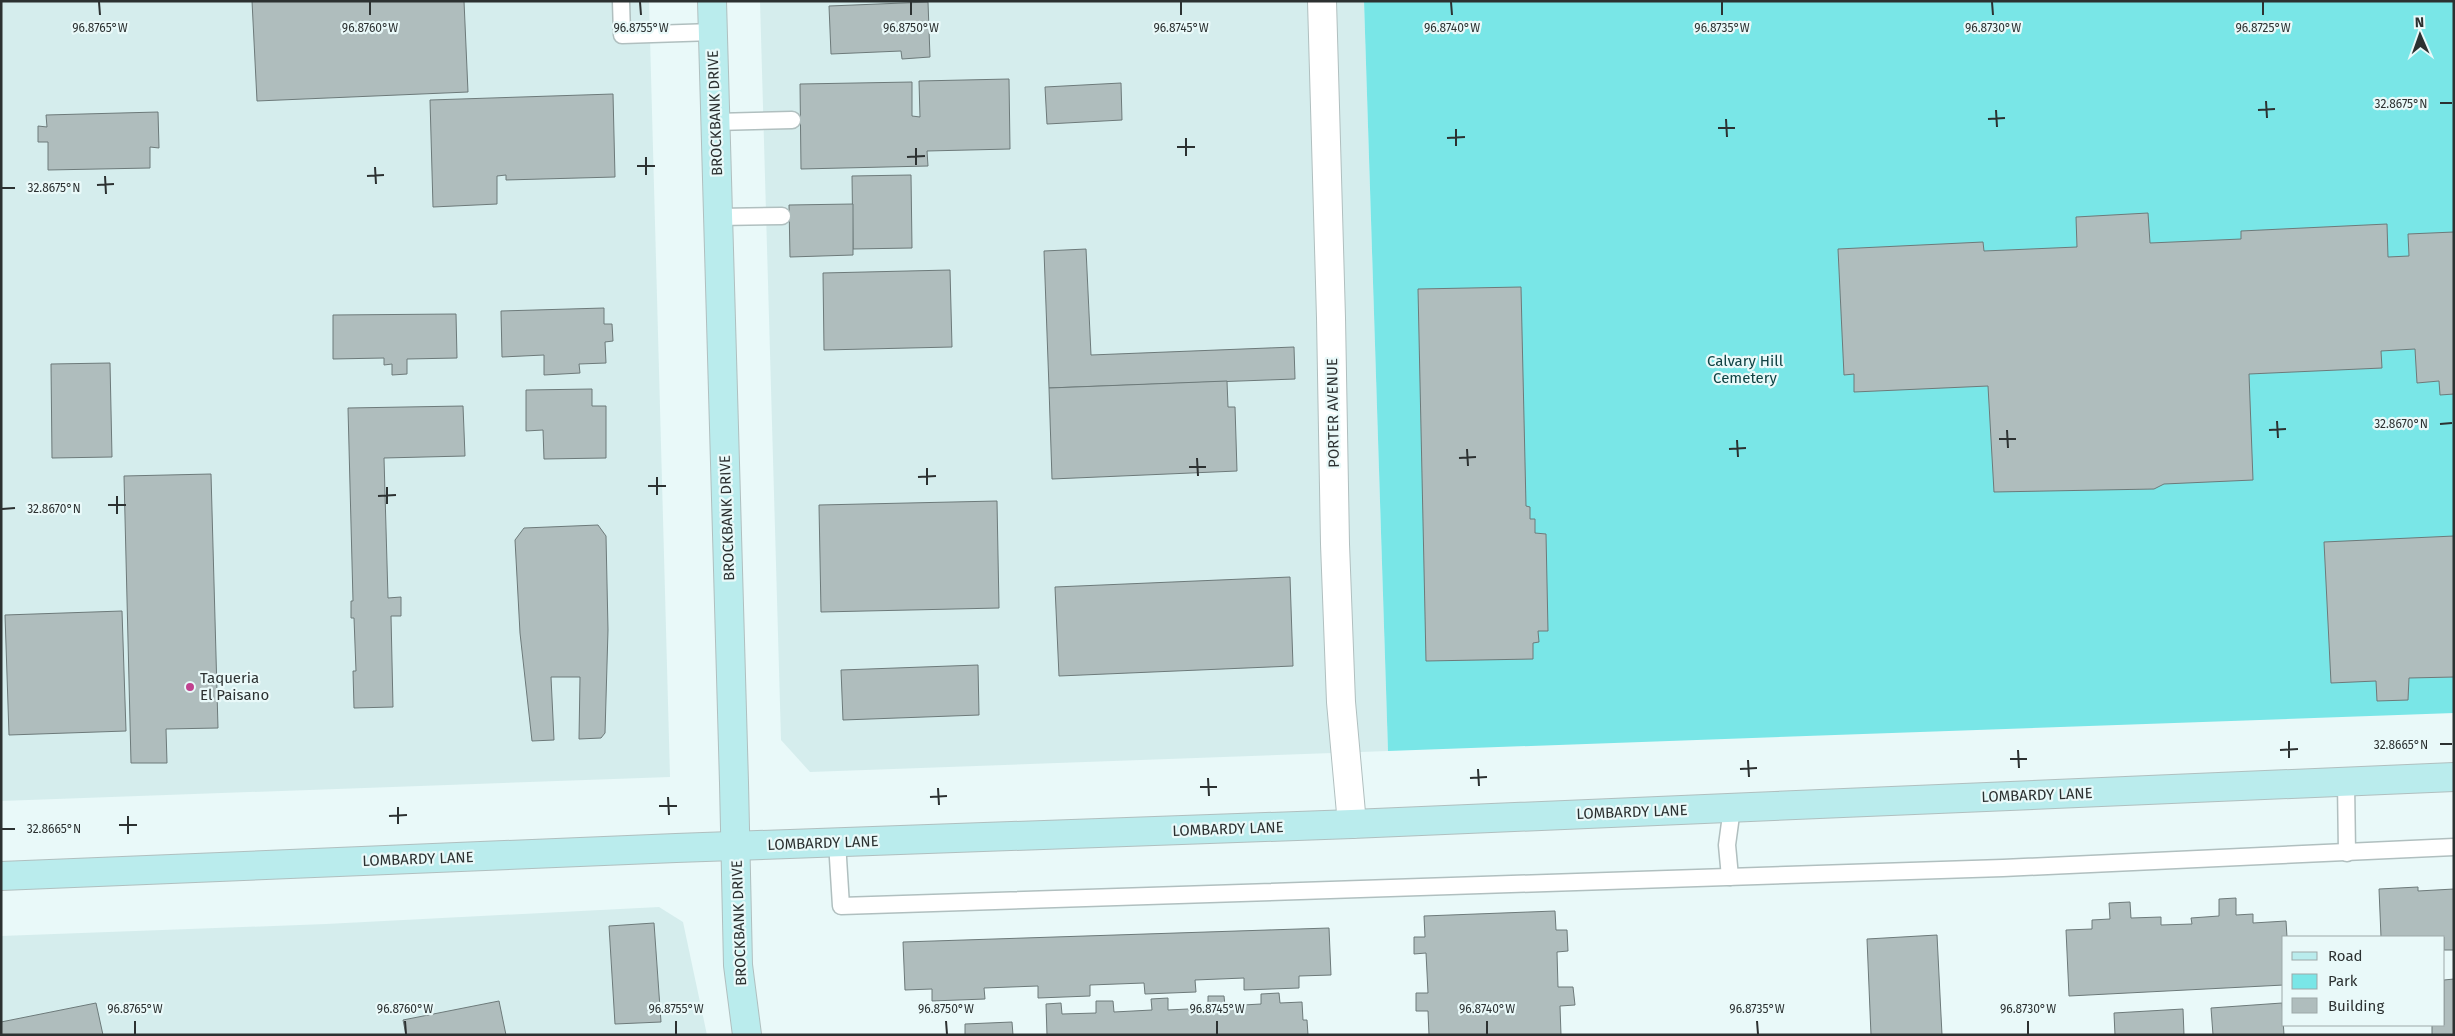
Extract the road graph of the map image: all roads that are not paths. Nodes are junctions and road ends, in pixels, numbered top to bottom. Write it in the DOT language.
graph roads {
  1 [pos="621,1"];
  2 [pos="712,1"];
  3 [pos="1322,1"];
  4 [pos="713,32"];
  5 [pos="792,120"];
  6 [pos="715,122"];
  7 [pos="782,216"];
  8 [pos="718,217"];
  9 [pos="2454,777"];
  10 [pos="2346,782"];
  11 [pos="1732,808"];
  12 [pos="1352,824"];
  13 [pos="837,842"];
  14 [pos="736,846"];
  15 [pos="2454,847"];
  16 [pos="2347,852"];
  17 [pos="1,876"];
  18 [pos="1730,877"];
  19 [pos="747,1035"];
  1 -- 4 [label="lane"];
  2 -- 4 [label="main road, BROCKBANK DRIVE"];
  3 -- 12 [label="street, PORTER AVENUE"];
  4 -- 6 [label="main road, BROCKBANK DRIVE"];
  5 -- 6 [label="lane"];
  6 -- 8 [label="main road, BROCKBANK DRIVE"];
  7 -- 8 [label="lane"];
  8 -- 14 [label="main road, BROCKBANK DRIVE"];
  9 -- 10 [label="main road, LOMBARDY LANE"];
  10 -- 11 [label="main road, LOMBARDY LANE"];
  10 -- 16 [label="lane"];
  11 -- 12 [label="main road, LOMBARDY LANE"];
  11 -- 18 [label="lane"];
  12 -- 13 [label="main road, LOMBARDY LANE"];
  13 -- 14 [label="main road, LOMBARDY LANE"];
  13 -- 18 [label="lane"];
  14 -- 17 [label="main road, LOMBARDY LANE"];
  14 -- 19 [label="main road, BROCKBANK DRIVE"];
  15 -- 16 [label="lane"];
  16 -- 18 [label="lane"];
}
